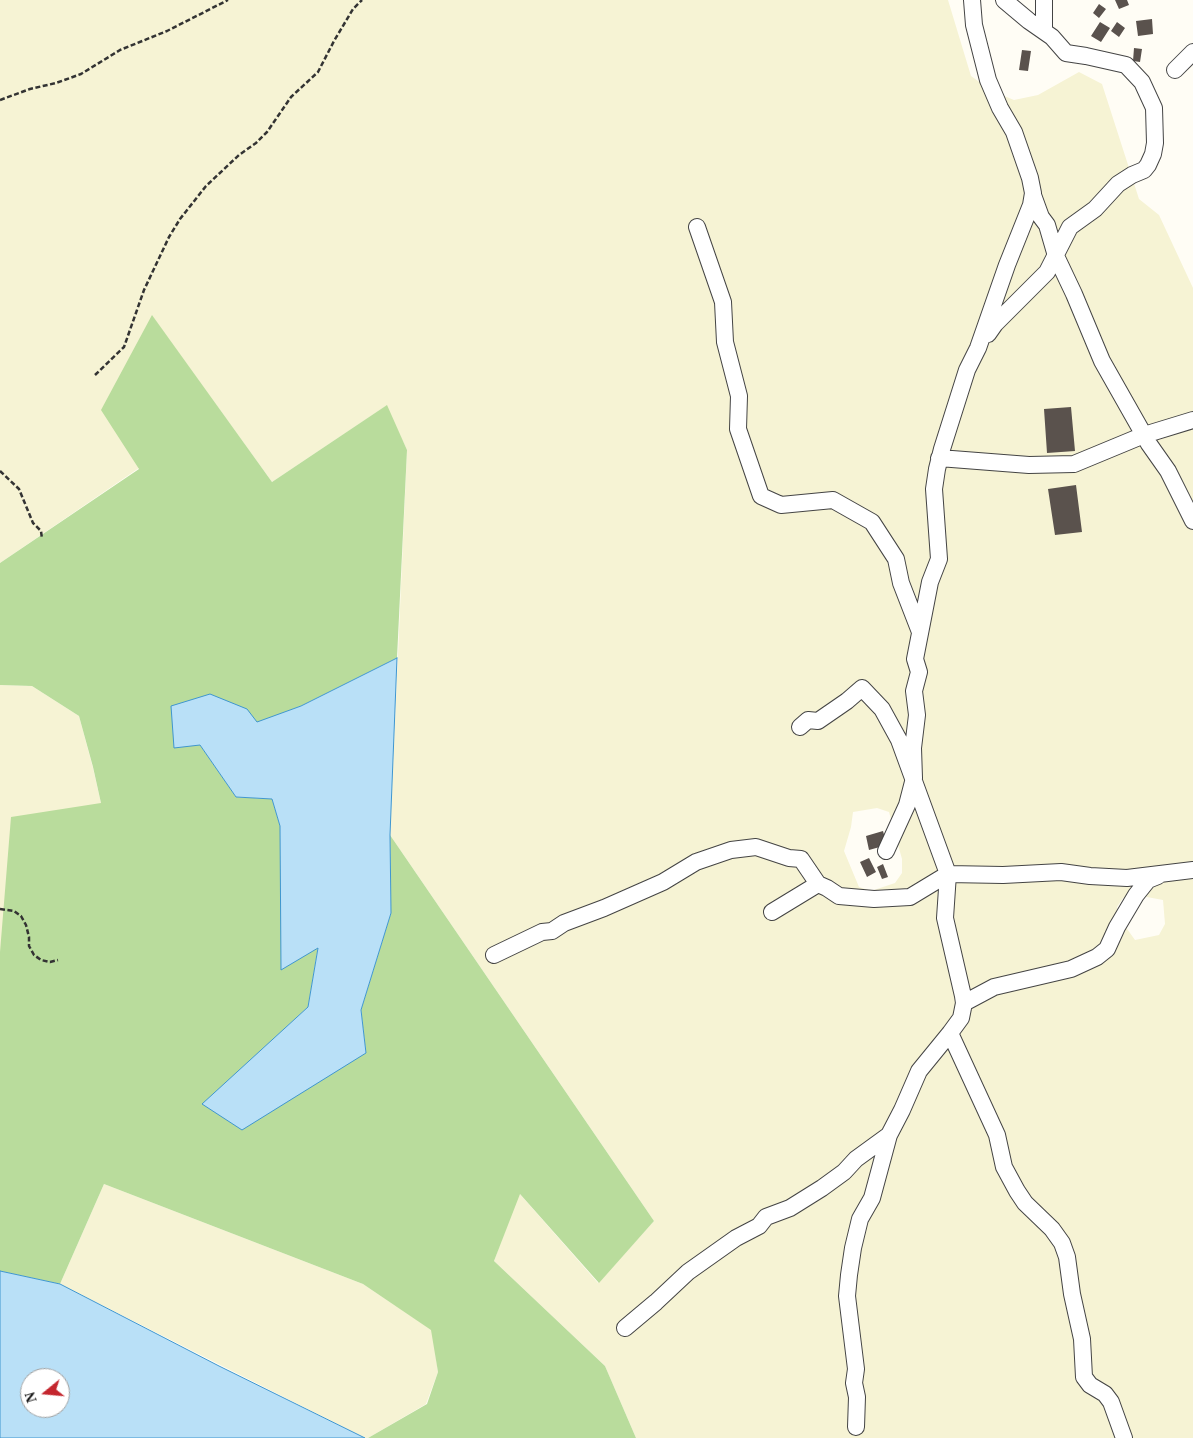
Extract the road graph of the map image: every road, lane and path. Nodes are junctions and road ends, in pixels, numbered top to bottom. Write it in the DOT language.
graph roads {
  1 [pos="228,0"];
  2 [pos="362,0"];
  3 [pos="972,0"];
  4 [pos="1004,0"];
  5 [pos="1044,0"];
  6 [pos="1044,32"];
  7 [pos="1193,52"];
  8 [pos="1175,70"];
  9 [pos="0,100"];
  10 [pos="1033,193"];
  11 [pos="697,227"];
  12 [pos="1056,256"];
  13 [pos="978,348"];
  14 [pos="95,375"];
  15 [pos="1193,420"];
  16 [pos="1144,435"];
  17 [pos="939,458"];
  18 [pos="0,471"];
  19 [pos="1193,521"];
  20 [pos="42,539"];
  21 [pos="920,632"];
  22 [pos="800,727"];
  23 [pos="914,778"];
  24 [pos="886,851"];
  25 [pos="1193,870"];
  26 [pos="1164,873"];
  27 [pos="948,874"];
  28 [pos="818,884"];
  29 [pos="0,909"];
  30 [pos="772,912"];
  31 [pos="494,955"];
  32 [pos="58,960"];
  33 [pos="964,1003"];
  34 [pos="950,1033"];
  35 [pos="888,1135"];
  36 [pos="625,1328"];
  37 [pos="856,1427"];
  38 [pos="1124,1438"];
  1 -- 9 [label="path"];
  2 -- 14 [label="path"];
  3 -- 10 [label="street"];
  4 -- 6 [label="street"];
  5 -- 6 [label="street"];
  6 -- 12 [label="street"];
  7 -- 8 [label="street"];
  10 -- 12 [label="street"];
  10 -- 13 [label="street"];
  11 -- 21 [label="street"];
  12 -- 13 [label="street"];
  12 -- 16 [label="street"];
  13 -- 17 [label="street"];
  15 -- 16 [label="street"];
  16 -- 17 [label="street"];
  16 -- 19 [label="street"];
  17 -- 21 [label="street"];
  18 -- 20 [label="path"];
  21 -- 23 [label="street"];
  22 -- 23 [label="street"];
  23 -- 24 [label="street"];
  23 -- 27 [label="street"];
  25 -- 26 [label="street"];
  26 -- 27 [label="street"];
  26 -- 33 [label="street"];
  27 -- 28 [label="street"];
  27 -- 33 [label="street"];
  28 -- 30 [label="street"];
  28 -- 31 [label="street"];
  29 -- 32 [label="path"];
  33 -- 34 [label="street"];
  34 -- 35 [label="street"];
  34 -- 38 [label="street"];
  35 -- 36 [label="street"];
  35 -- 37 [label="street"];
}
